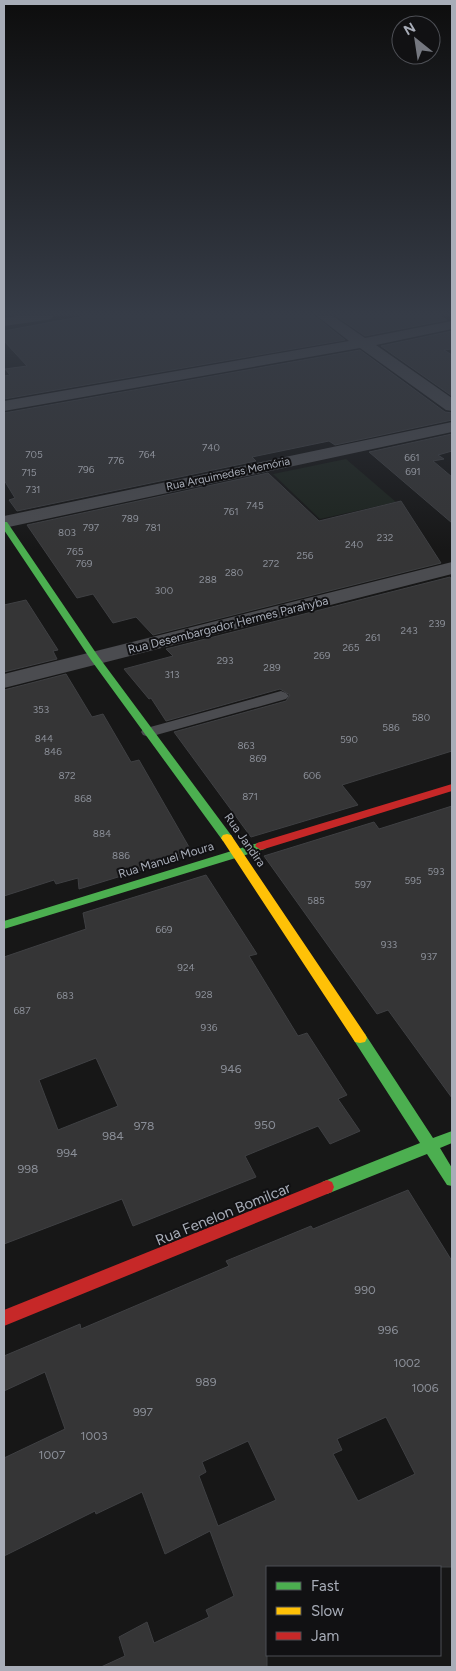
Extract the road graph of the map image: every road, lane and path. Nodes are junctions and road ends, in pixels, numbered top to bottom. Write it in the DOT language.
graph roads {
  1 [pos="72,394"];
  2 [pos="435,394"];
  3 [pos="4,406"];
  4 [pos="452,406"];
  5 [pos="452,427"];
  6 [pos="4,523"];
  7 [pos="452,568"];
  8 [pos="94,658"];
  9 [pos="4,681"];
  10 [pos="281,696"];
  11 [pos="149,732"];
  12 [pos="452,787"];
  13 [pos="238,852"];
  14 [pos="4,926"];
  15 [pos="452,1137"];
  16 [pos="430,1147"];
  17 [pos="452,1180"];
  18 [pos="4,1318"];
  1 -- 3 [label="street"];
  2 -- 4 [label="street"];
  5 -- 6 [label="street, Rua Arquimedes Memória"];
  6 -- 8 [label="street, Rua Jandira"];
  7 -- 8 [label="street, Rua Desembargador Hermes Parahyba"];
  8 -- 9 [label="street, Rua Desembargador Hermes Parahyba"];
  8 -- 11 [label="street, Rua Jandira"];
  10 -- 11 [label="lane"];
  11 -- 13 [label="street, Rua Jandira"];
  12 -- 13 [label="street, Rua Manuel Moura"];
  13 -- 14 [label="street, Rua Manuel Moura"];
  13 -- 16 [label="street, Rua Jandira"];
  15 -- 16 [label="street, Rua Fenelon Bomilcar"];
  16 -- 17 [label="street, Rua Jandira"];
  16 -- 18 [label="street, Rua Fenelon Bomilcar"];
}
